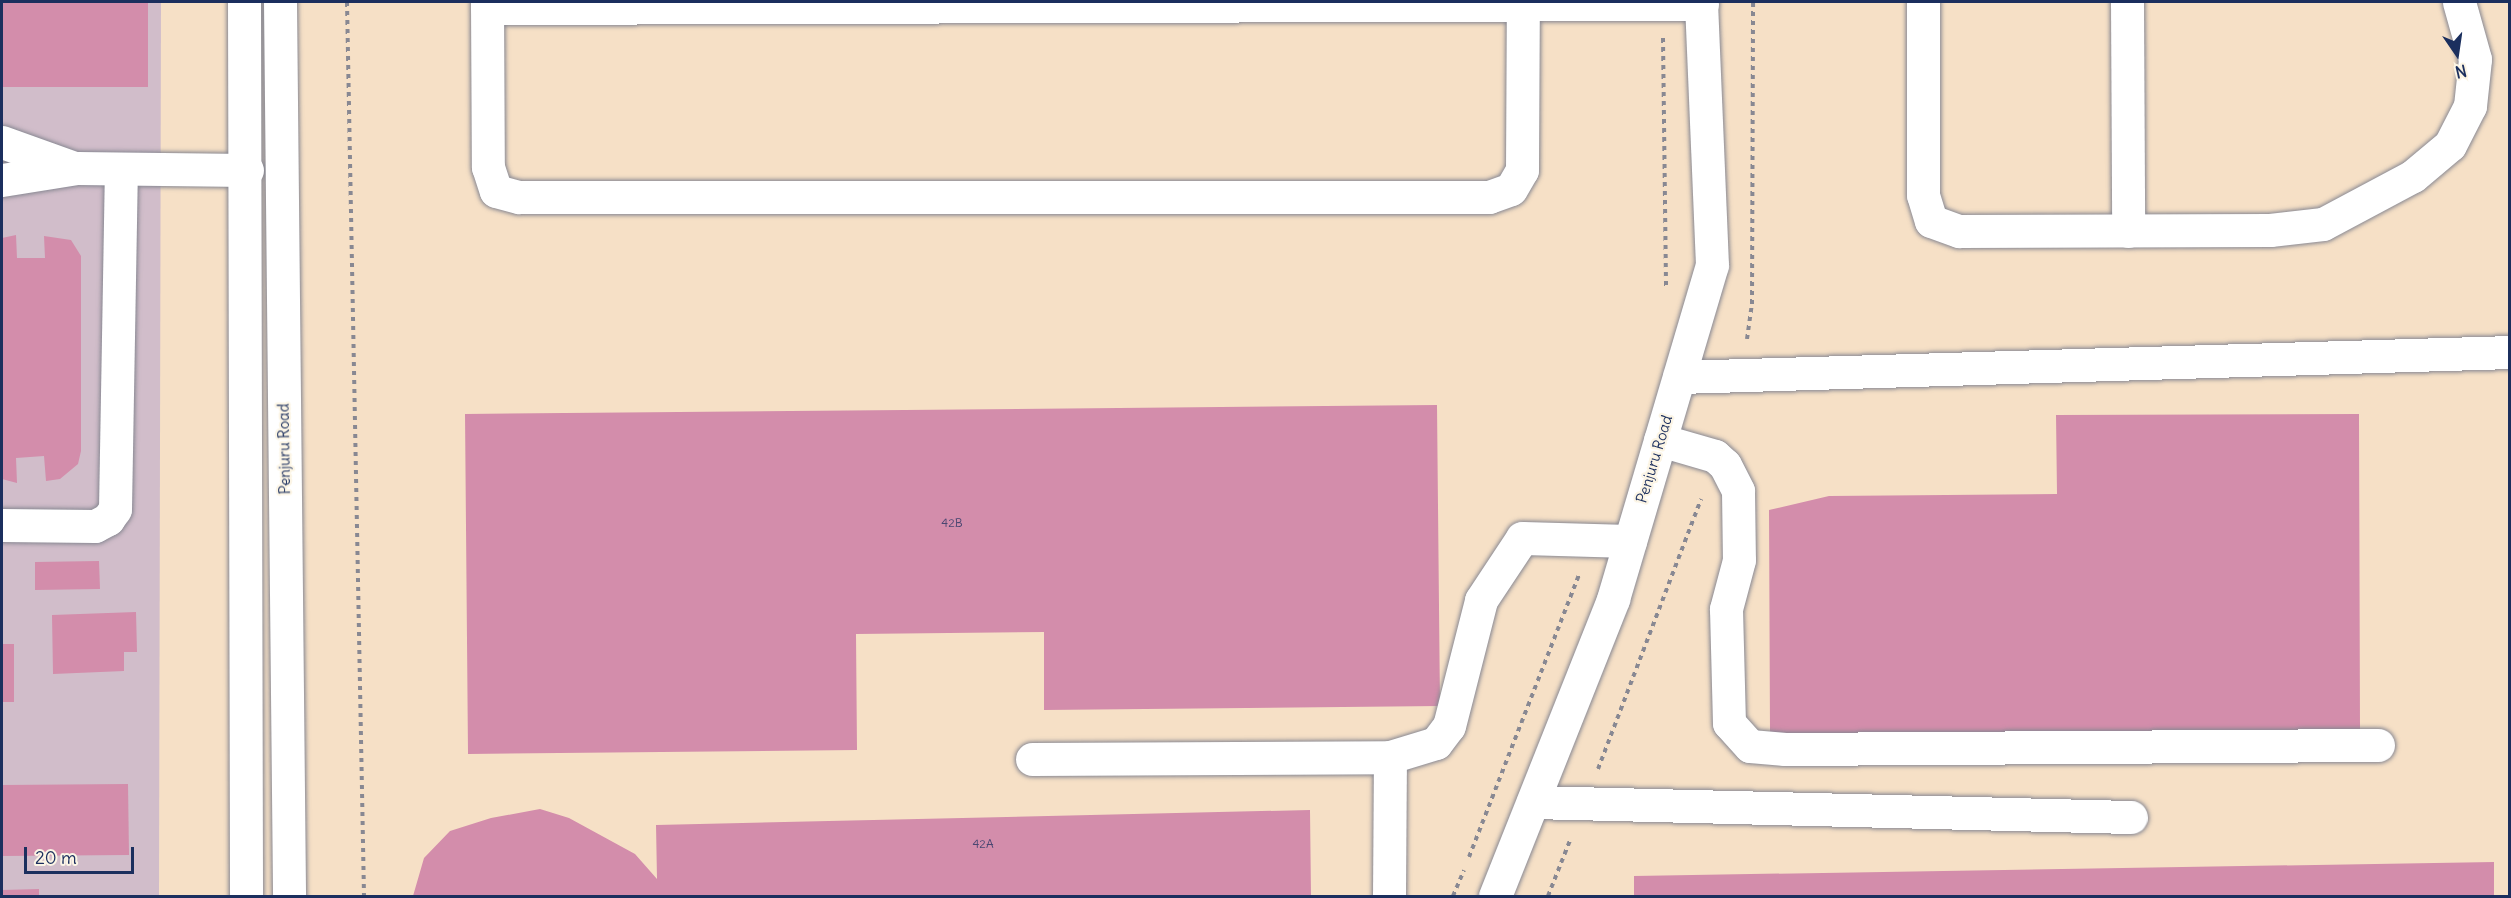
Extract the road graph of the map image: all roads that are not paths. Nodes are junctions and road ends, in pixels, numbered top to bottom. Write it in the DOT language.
graph roads {
  1 [pos="244,2"];
  2 [pos="280,2"];
  3 [pos="1923,2"];
  4 [pos="2127,2"];
  5 [pos="2459,2"];
  6 [pos="1702,3"];
  7 [pos="1522,4"];
  8 [pos="487,5"];
  9 [pos="2,142"];
  10 [pos="77,168"];
  11 [pos="120,170"];
  12 [pos="247,170"];
  13 [pos="2,180"];
  14 [pos="2128,231"];
  15 [pos="2510,352"];
  16 [pos="1679,377"];
  17 [pos="1660,440"];
  18 [pos="2,525"];
  19 [pos="1630,541"];
  20 [pos="2378,745"];
  21 [pos="1390,757"];
  22 [pos="1032,759"];
  23 [pos="1533,802"];
  24 [pos="2131,817"];
  25 [pos="246,897"];
  26 [pos="289,897"];
  27 [pos="1389,897"];
  28 [pos="1495,897"];
  1 -- 12 [label="street"];
  2 -- 26 [label="street, Penjuru Road"];
  3 -- 14 [label="street"];
  4 -- 14 [label="street"];
  5 -- 14 [label="street"];
  6 -- 7 [label="street"];
  6 -- 16 [label="street, Penjuru Road"];
  7 -- 8 [label="street"];
  7 -- 8 [label="street"];
  9 -- 10 [label="street"];
  10 -- 11 [label="street"];
  10 -- 13 [label="street"];
  11 -- 12 [label="street"];
  11 -- 18 [label="street"];
  12 -- 25 [label="street"];
  15 -- 16 [label="street"];
  16 -- 17 [label="street, Penjuru Road"];
  17 -- 19 [label="street, Penjuru Road"];
  17 -- 20 [label="street"];
  19 -- 21 [label="street"];
  19 -- 23 [label="street, Penjuru Road"];
  21 -- 22 [label="street"];
  21 -- 27 [label="street"];
  23 -- 24 [label="street"];
  23 -- 28 [label="street, Penjuru Road"];
}
